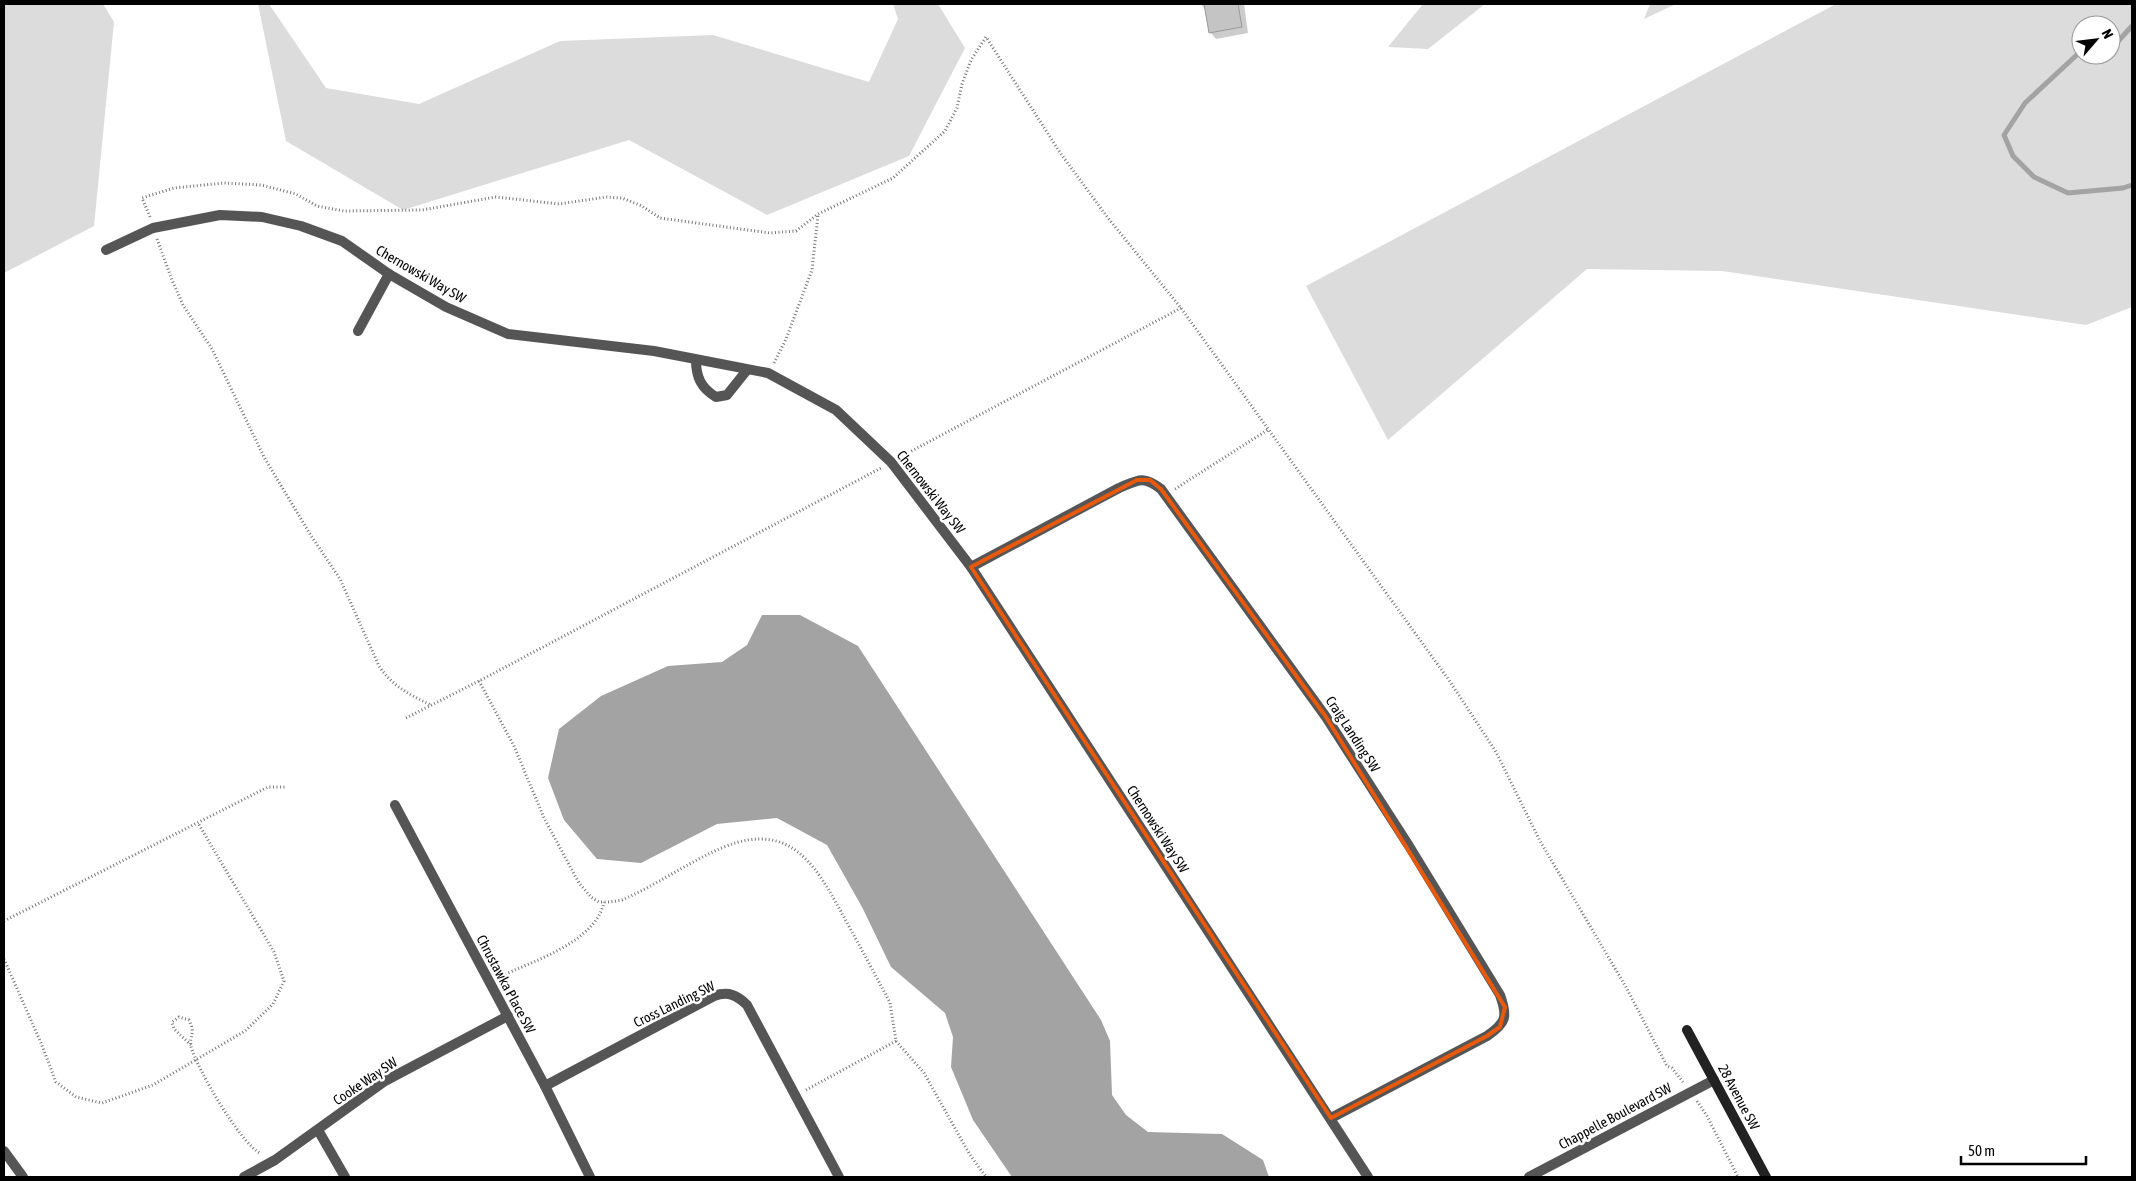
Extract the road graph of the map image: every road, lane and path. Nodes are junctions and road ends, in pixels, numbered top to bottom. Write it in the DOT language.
graph roads {
  1 [pos="818,214"];
  2 [pos="153,228"];
  3 [pos="106,250"];
  4 [pos="389,274"];
  5 [pos="1181,308"];
  6 [pos="358,331"];
  7 [pos="696,360"];
  8 [pos="747,370"];
  9 [pos="768,373"];
  10 [pos="1269,429"];
  11 [pos="891,462"];
  12 [pos="1165,495"];
  13 [pos="971,568"];
  14 [pos="479,681"];
  15 [pos="430,705"];
  16 [pos="406,718"];
  17 [pos="284,787"];
  18 [pos="395,805"];
  19 [pos="198,822"];
  20 [pos="604,902"];
  21 [pos="4,921"];
  22 [pos="4,959"];
  23 [pos="489,982"];
  24 [pos="508,1016"];
  25 [pos="1687,1030"];
  26 [pos="896,1041"];
  27 [pos="191,1045"];
  28 [pos="197,1059"];
  29 [pos="1672,1068"];
  30 [pos="1714,1080"];
  31 [pos="545,1086"];
  32 [pos="796,1095"];
  33 [pos="1707,1116"];
  34 [pos="1331,1118"];
  35 [pos="318,1130"];
  36 [pos="4,1151"];
  37 [pos="275,1160"];
  38 [pos="23,1177"];
  39 [pos="244,1177"];
  40 [pos="344,1177"];
  41 [pos="590,1177"];
  42 [pos="839,1177"];
  43 [pos="986,1177"];
  44 [pos="1368,1177"];
  45 [pos="1529,1177"];
  46 [pos="1738,1177"];
  47 [pos="1766,1177"];
  1 -- 2 [label="path"];
  1 -- 5 [label="path"];
  1 -- 9 [label="path"];
  2 -- 3 [label="street, Chernowski Way SW"];
  2 -- 4 [label="street, Chernowski Way SW"];
  2 -- 15 [label="path"];
  4 -- 6 [label="street"];
  4 -- 7 [label="street, Chernowski Way SW"];
  5 -- 10 [label="path"];
  5 -- 11 [label="path"];
  7 -- 8 [label="street, Chernowski Way SW"];
  7 -- 8 [label="street"];
  8 -- 9 [label="street, Chernowski Way SW"];
  9 -- 11 [label="street, Chernowski Way SW"];
  10 -- 12 [label="path"];
  10 -- 29 [label="path"];
  11 -- 13 [label="street, Chernowski Way SW"];
  11 -- 14 [label="path"];
  12 -- 13 [label="street, Craig Landing SW"];
  12 -- 34 [label="street, Craig Landing SW"];
  13 -- 34 [label="street, Chernowski Way SW"];
  14 -- 15 [label="path"];
  14 -- 20 [label="path"];
  15 -- 16 [label="path"];
  17 -- 19 [label="path"];
  18 -- 23 [label="street, Chrustawka Place SW"];
  19 -- 21 [label="path"];
  19 -- 28 [label="path"];
  20 -- 23 [label="path"];
  20 -- 26 [label="path"];
  22 -- 28 [label="path"];
  23 -- 24 [label="street, Chrustawka Place SW"];
  24 -- 31 [label="street, Chrustawka Place SW"];
  24 -- 35 [label="street, Cooke Way SW"];
  25 -- 30 [label="main road, 28 Avenue SW"];
  26 -- 32 [label="path"];
  26 -- 43 [label="path"];
  27 -- 27 [label="path"];
  27 -- 28 [label="path"];
  28 -- 37 [label="path"];
  30 -- 45 [label="street, Chappelle Boulevard SW"];
  30 -- 47 [label="main road, 28 Avenue SW"];
  31 -- 32 [label="street, Cross Landing SW"];
  31 -- 41 [label="street, Chrustawka Place SW"];
  32 -- 42 [label="street, Cross Landing SW"];
  33 -- 46 [label="path"];
  34 -- 44 [label="street, Chernowski Way SW"];
  35 -- 37 [label="street, Cooke Way SW"];
  35 -- 40 [label="street"];
  36 -- 38 [label="street"];
  37 -- 39 [label="street, Cooke Way SW"];
}
